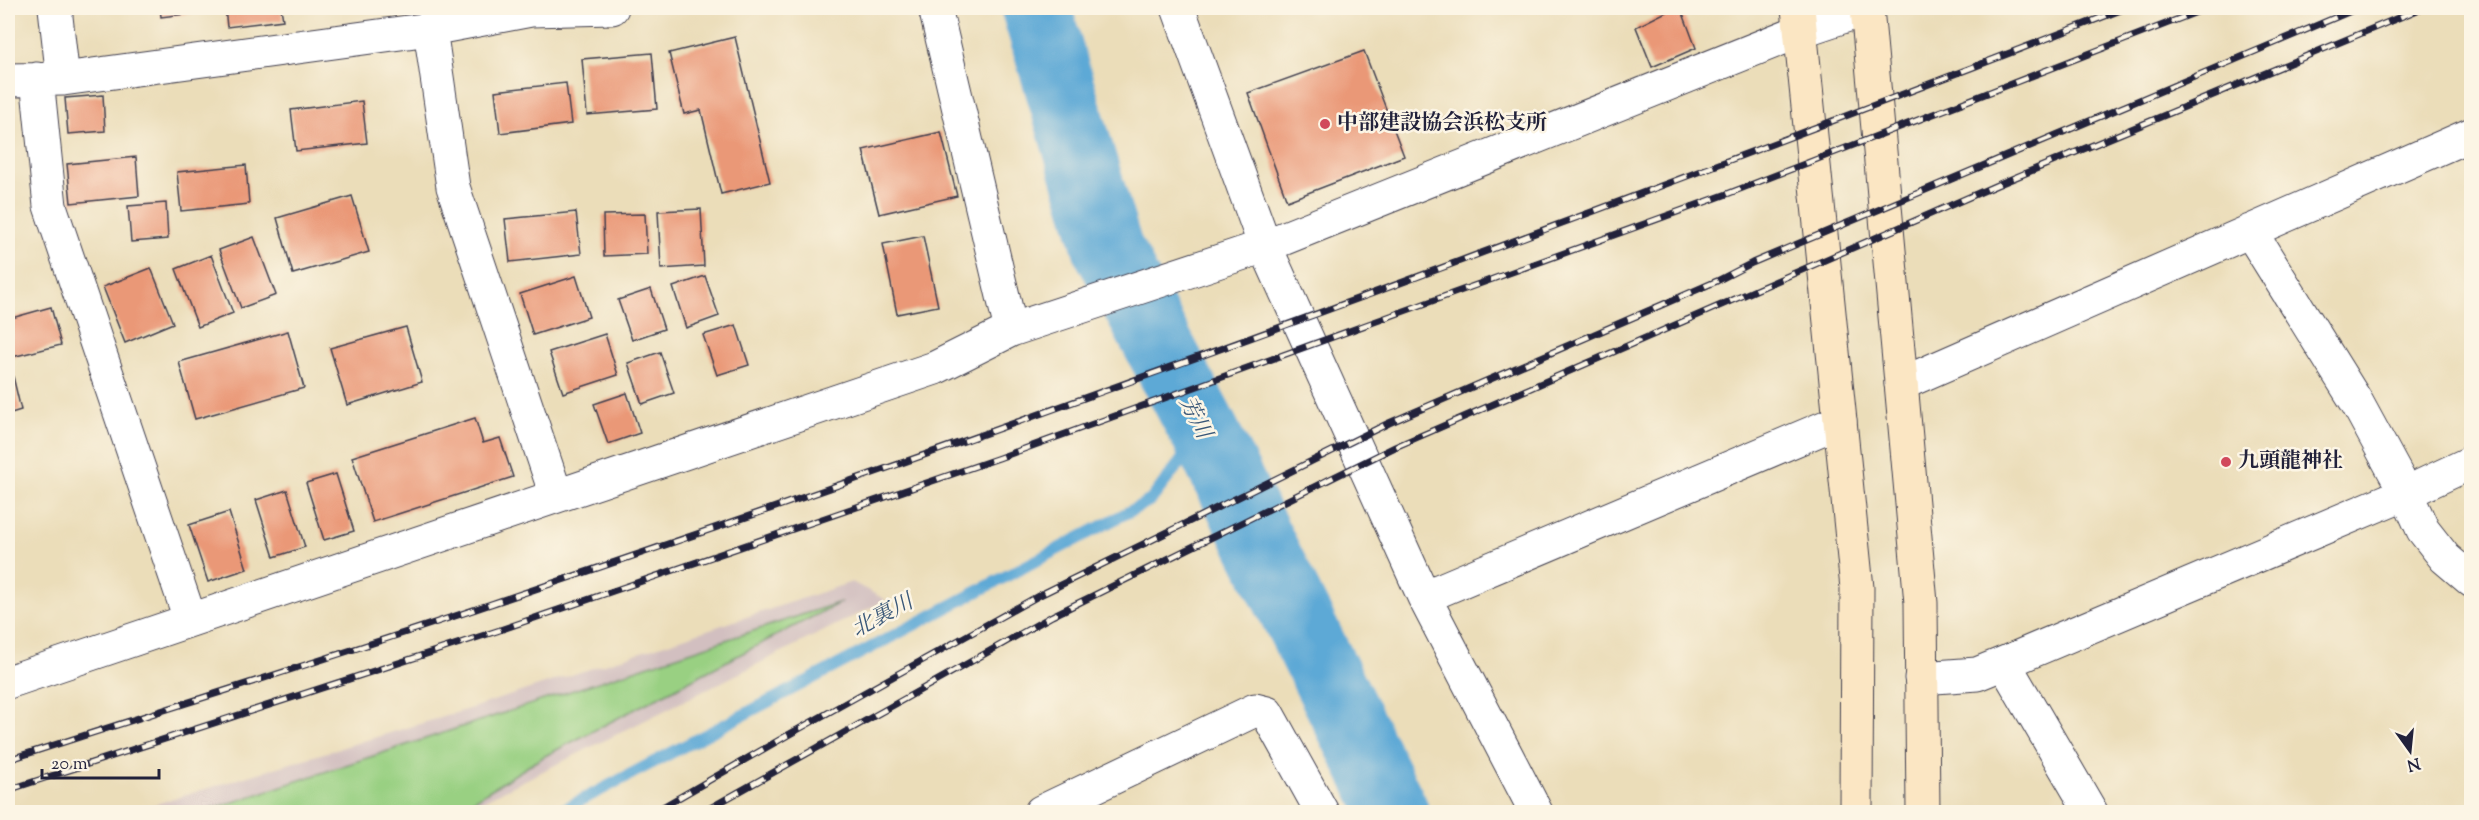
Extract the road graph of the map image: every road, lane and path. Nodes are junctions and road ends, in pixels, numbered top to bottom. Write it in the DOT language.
graph roads {
  1 [pos="55,8"];
  2 [pos="612,8"];
  3 [pos="935,8"];
  4 [pos="1867,8"];
  5 [pos="530,9"];
  6 [pos="1181,9"];
  7 [pos="1799,19"];
  8 [pos="430,29"];
  9 [pos="36,80"];
  10 [pos="2472,134"];
  11 [pos="2250,231"];
  12 [pos="1265,246"];
  13 [pos="1018,328"];
  14 [pos="1901,384"];
  15 [pos="1840,421"];
  16 [pos="2472,462"];
  17 [pos="2406,493"];
  18 [pos="556,495"];
  19 [pos="2472,580"];
  20 [pos="1424,597"];
  21 [pos="190,619"];
  22 [pos="2004,663"];
  23 [pos="1921,678"];
  24 [pos="8,682"];
  25 [pos="1041,813"];
  26 [pos="1322,813"];
  27 [pos="1536,813"];
  28 [pos="1856,813"];
  29 [pos="1923,813"];
  30 [pos="2091,813"];
  1 -- 9 [label="street"];
  2 -- 5 [label="street"];
  3 -- 13 [label="street"];
  4 -- 7 [label="street"];
  4 -- 14 [label="street"];
  5 -- 8 [label="street"];
  6 -- 12 [label="street"];
  7 -- 12 [label="street"];
  7 -- 15 [label="street"];
  8 -- 9 [label="street"];
  8 -- 18 [label="street"];
  9 -- 21 [label="street"];
  10 -- 11 [label="street"];
  11 -- 14 [label="street"];
  11 -- 17 [label="street"];
  12 -- 13 [label="street"];
  12 -- 20 [label="street"];
  13 -- 18 [label="street"];
  14 -- 23 [label="street"];
  15 -- 20 [label="street"];
  15 -- 28 [label="street"];
  16 -- 17 [label="street"];
  17 -- 19 [label="street"];
  17 -- 22 [label="street"];
  18 -- 21 [label="street"];
  20 -- 27 [label="street"];
  21 -- 24 [label="street"];
  22 -- 23 [label="street"];
  22 -- 30 [label="street"];
  23 -- 29 [label="street"];
  25 -- 26 [label="street"];
}
